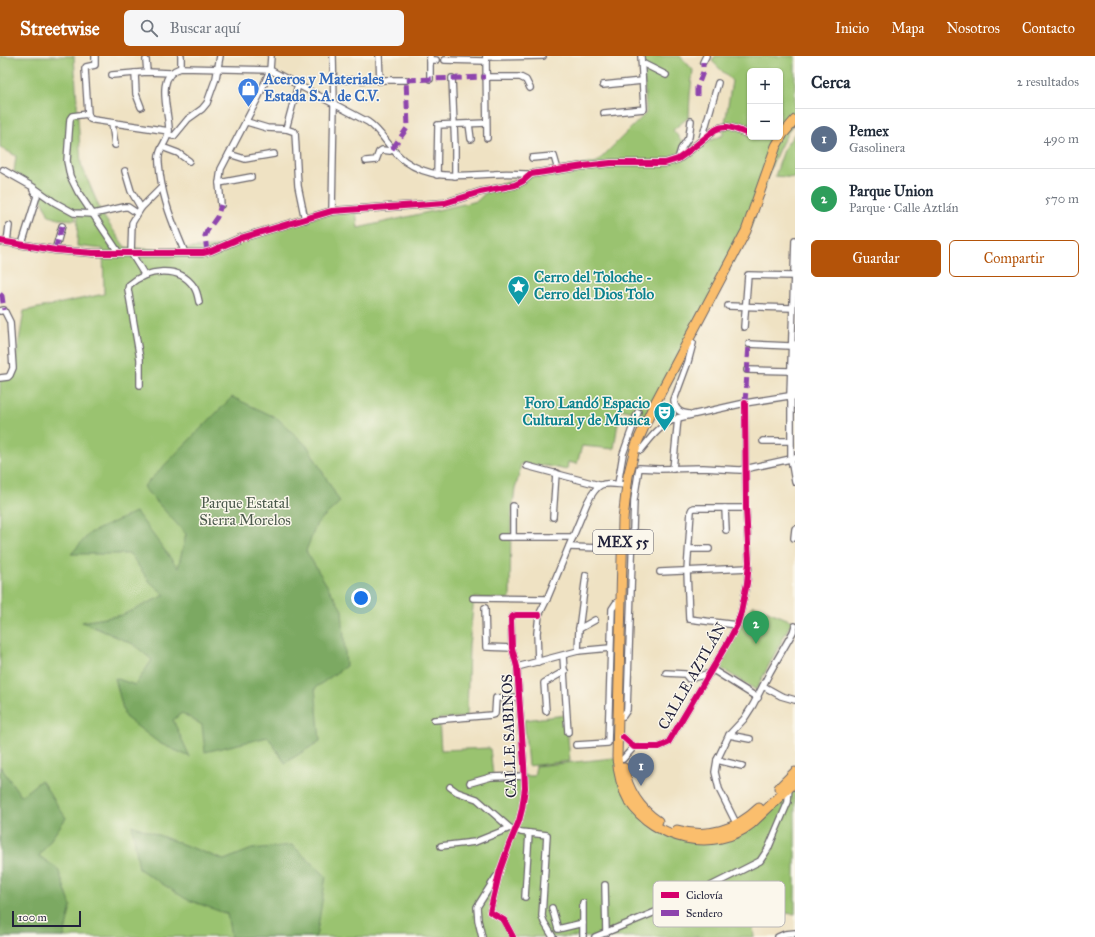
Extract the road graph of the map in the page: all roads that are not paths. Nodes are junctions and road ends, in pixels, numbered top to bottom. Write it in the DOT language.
graph roads {
  1 [pos="95,56"];
  2 [pos="181,56"];
  3 [pos="220,56"];
  4 [pos="271,56"];
  5 [pos="333,56"];
  6 [pos="379,56"];
  7 [pos="543,56"];
  8 [pos="641,56"];
  9 [pos="706,56"];
  10 [pos="486,58"];
  11 [pos="432,59"];
  12 [pos="146,60"];
  13 [pos="445,60"];
  14 [pos="703,62"];
  15 [pos="642,64"];
  16 [pos="182,68"];
  17 [pos="218,69"];
  18 [pos="270,70"];
  19 [pos="147,72"];
  20 [pos="135,73"];
  21 [pos="171,73"];
  22 [pos="112,75"];
  23 [pos="666,75"];
  24 [pos="485,77"];
  25 [pos="452,78"];
  26 [pos="430,79"];
  27 [pos="334,80"];
  28 [pos="406,80"];
  29 [pos="380,81"];
  30 [pos="642,81"];
  31 [pos="718,84"];
  32 [pos="298,85"];
  33 [pos="603,85"];
  34 [pos="530,88"];
  35 [pos="334,104"];
  36 [pos="141,107"];
  37 [pos="604,113"];
  38 [pos="88,114"];
  39 [pos="795,120"];
  40 [pos="691,121"];
  41 [pos="112,122"];
  42 [pos="247,122"];
  43 [pos="486,123"];
  44 [pos="454,124"];
  45 [pos="469,124"];
  46 [pos="795,128"];
  47 [pos="286,129"];
  48 [pos="783,131"];
  49 [pos="168,133"];
  50 [pos="747,133"];
  51 [pos="487,138"];
  52 [pos="470,139"];
  53 [pos="776,140"];
  54 [pos="701,142"];
  55 [pos="115,145"];
  56 [pos="162,147"];
  57 [pos="390,152"];
  58 [pos="229,154"];
  59 [pos="274,154"];
  60 [pos="532,158"];
  61 [pos="678,159"];
  62 [pos="366,161"];
  63 [pos="189,162"];
  64 [pos="3,170"];
  65 [pos="558,170"];
  66 [pos="125,171"];
  67 [pos="531,174"];
  68 [pos="437,175"];
  69 [pos="455,176"];
  70 [pos="251,177"];
  71 [pos="219,183"];
  72 [pos="33,187"];
  73 [pos="162,187"];
  74 [pos="221,205"];
  75 [pos="139,211"];
  76 [pos="332,211"];
  77 [pos="93,214"];
  78 [pos="305,220"];
  79 [pos="9,226"];
  80 [pos="62,226"];
  81 [pos="795,240"];
  82 [pos="4,241"];
  83 [pos="22,244"];
  84 [pos="55,250"];
  85 [pos="119,253"];
  86 [pos="131,253"];
  87 [pos="185,253"];
  88 [pos="144,274"];
  89 [pos="793,276"];
  90 [pos="199,302"];
  91 [pos="728,306"];
  92 [pos="745,306"];
  93 [pos="792,308"];
  94 [pos="2,310"];
  95 [pos="744,328"];
  96 [pos="693,343"];
  97 [pos="749,344"];
  98 [pos="793,345"];
  99 [pos="747,370"];
  100 [pos="790,371"];
  101 [pos="0,378"];
  102 [pos="140,385"];
  103 [pos="792,397"];
  104 [pos="745,404"];
  105 [pos="638,412"];
  106 [pos="690,414"];
  107 [pos="678,418"];
  108 [pos="763,441"];
  109 [pos="790,441"];
  110 [pos="641,450"];
  111 [pos="793,459"];
  112 [pos="527,466"];
  113 [pos="673,469"];
  114 [pos="745,470"];
  115 [pos="556,473"];
  116 [pos="795,482"];
  117 [pos="622,484"];
  118 [pos="599,485"];
  119 [pos="513,506"];
  120 [pos="725,508"];
  121 [pos="746,508"];
  122 [pos="553,517"];
  123 [pos="795,529"];
  124 [pos="726,530"];
  125 [pos="631,534"];
  126 [pos="648,534"];
  127 [pos="500,537"];
  128 [pos="513,537"];
  129 [pos="573,537"];
  130 [pos="794,538"];
  131 [pos="569,547"];
  132 [pos="602,548"];
  133 [pos="689,549"];
  134 [pos="709,549"];
  135 [pos="749,568"];
  136 [pos="687,571"];
  137 [pos="660,572"];
  138 [pos="586,575"];
  139 [pos="473,598"];
  140 [pos="547,599"];
  141 [pos="621,600"];
  142 [pos="485,608"];
  143 [pos="539,615"];
  144 [pos="595,620"];
  145 [pos="737,625"];
  146 [pos="795,627"];
  147 [pos="579,629"];
  148 [pos="512,648"];
  149 [pos="610,648"];
  150 [pos="578,651"];
  151 [pos="563,656"];
  152 [pos="538,662"];
  153 [pos="516,667"];
  154 [pos="565,671"];
  155 [pos="712,671"];
  156 [pos="666,673"];
  157 [pos="618,679"];
  158 [pos="609,686"];
  159 [pos="763,686"];
  160 [pos="518,697"];
  161 [pos="758,698"];
  162 [pos="795,700"];
  163 [pos="546,711"];
  164 [pos="434,720"];
  165 [pos="568,732"];
  166 [pos="729,735"];
  167 [pos="623,737"];
  168 [pos="750,739"];
  169 [pos="576,745"];
  170 [pos="634,747"];
  171 [pos="623,759"];
  172 [pos="717,760"];
  173 [pos="742,766"];
  174 [pos="795,772"];
  175 [pos="525,776"];
  176 [pos="470,783"];
  177 [pos="791,783"];
  178 [pos="450,787"];
  179 [pos="737,825"];
  180 [pos="513,829"];
  181 [pos="529,833"];
  182 [pos="441,846"];
  183 [pos="500,870"];
  184 [pos="720,881"];
  185 [pos="605,885"];
  186 [pos="525,897"];
  187 [pos="583,903"];
  188 [pos="552,908"];
  189 [pos="653,913"];
  190 [pos="583,923"];
  191 [pos="606,933"];
  192 [pos="795,934"];
  193 [pos="482,937"];
  194 [pos="513,937"];
  195 [pos="553,937"];
  196 [pos="583,937"];
  197 [pos="595,937"];
  198 [pos="778,937"];
  1 -- 38 [label="street"];
  2 -- 16 [label="street"];
  3 -- 17 [label="street"];
  4 -- 18 [label="street"];
  5 -- 27 [label="street"];
  6 -- 29 [label="street"];
  7 -- 10 [label="street"];
  8 -- 15 [label="street"];
  9 -- 14 [label="street"];
  10 -- 13 [label="street"];
  10 -- 24 [label="street"];
  11 -- 26 [label="street"];
  12 -- 19 [label="street"];
  15 -- 23 [label="street"];
  15 -- 30 [label="street"];
  16 -- 17 [label="street"];
  16 -- 21 [label="street"];
  17 -- 18 [label="street"];
  17 -- 49 [label="street"];
  18 -- 32 [label="street"];
  18 -- 42 [label="street"];
  19 -- 20 [label="street"];
  19 -- 21 [label="street"];
  20 -- 22 [label="street"];
  20 -- 36 [label="street"];
  21 -- 49 [label="street"];
  24 -- 34 [label="street"];
  24 -- 43 [label="street"];
  25 -- 44 [label="street"];
  27 -- 29 [label="street"];
  27 -- 35 [label="street"];
  28 -- 29 [label="street"];
  30 -- 33 [label="street"];
  30 -- 37 [label="street"];
  31 -- 54 [label="street"];
  32 -- 35 [label="street"];
  32 -- 47 [label="street"];
  35 -- 68 [label="street"];
  35 -- 76 [label="street"];
  38 -- 41 [label="street"];
  38 -- 77 [label="street"];
  39 -- 48 [label="highway, MEX 55"];
  40 -- 61 [label="street"];
  41 -- 49 [label="street"];
  41 -- 55 [label="street"];
  42 -- 47 [label="street"];
  42 -- 58 [label="street"];
  43 -- 45 [label="street"];
  43 -- 51 [label="street"];
  44 -- 45 [label="street"];
  44 -- 68 [label="street"];
  44 -- 69 [label="street"];
  45 -- 52 [label="street"];
  46 -- 96 [label="highway, MEX 55"];
  47 -- 78 [label="street"];
  49 -- 56 [label="street"];
  50 -- 54 [label="street"];
  53 -- 117 [label="highway, MEX 55"];
  54 -- 61 [label="street"];
  56 -- 63 [label="street"];
  56 -- 73 [label="street"];
  57 -- 62 [label="street"];
  58 -- 59 [label="street"];
  58 -- 71 [label="street"];
  60 -- 65 [label="street"];
  61 -- 65 [label="street"];
  64 -- 72 [label="street"];
  65 -- 67 [label="street"];
  66 -- 75 [label="street"];
  67 -- 69 [label="street"];
  67 -- 76 [label="street"];
  68 -- 69 [label="street"];
  70 -- 71 [label="street"];
  71 -- 74 [label="street"];
  72 -- 77 [label="street"];
  72 -- 83 [label="street"];
  73 -- 75 [label="street"];
  73 -- 87 [label="street"];
  75 -- 77 [label="street"];
  75 -- 86 [label="street"];
  76 -- 78 [label="street"];
  77 -- 85 [label="street"];
  78 -- 87 [label="street"];
  79 -- 82 [label="street"];
  80 -- 84 [label="street"];
  81 -- 89 [label="street"];
  82 -- 83 [label="street"];
  83 -- 84 [label="street"];
  84 -- 85 [label="street"];
  85 -- 86 [label="street"];
  86 -- 87 [label="street"];
  86 -- 88 [label="street"];
  88 -- 90 [label="street"];
  88 -- 102 [label="street"];
  89 -- 92 [label="street"];
  89 -- 93 [label="street"];
  91 -- 92 [label="street"];
  92 -- 93 [label="street"];
  92 -- 95 [label="street"];
  93 -- 98 [label="street"];
  94 -- 101 [label="street"];
  96 -- 106 [label="street"];
  96 -- 110 [label="highway, MEX 55"];
  97 -- 98 [label="street"];
  98 -- 100 [label="street"];
  98 -- 103 [label="street"];
  99 -- 100 [label="street"];
  100 -- 103 [label="street"];
  103 -- 104 [label="street"];
  103 -- 109 [label="street"];
  104 -- 106 [label="street"];
  104 -- 114 [label="street, CALLE AZTLÁN"];
  105 -- 117 [label="street"];
  106 -- 107 [label="street"];
  107 -- 110 [label="street"];
  107 -- 113 [label="street"];
  108 -- 109 [label="street"];
  109 -- 111 [label="street"];
  110 -- 125 [label="highway, MEX 55"];
  111 -- 114 [label="street"];
  111 -- 116 [label="street"];
  112 -- 115 [label="street"];
  113 -- 114 [label="street"];
  113 -- 125 [label="street"];
  114 -- 121 [label="street, CALLE AZTLÁN"];
  115 -- 118 [label="street"];
  115 -- 122 [label="street"];
  117 -- 118 [label="street"];
  117 -- 141 [label="highway, MEX 55"];
  118 -- 129 [label="street"];
  119 -- 128 [label="street"];
  120 -- 121 [label="street"];
  120 -- 124 [label="street"];
  120 -- 133 [label="street"];
  121 -- 135 [label="street, CALLE AZTLÁN"];
  123 -- 130 [label="street"];
  125 -- 126 [label="street"];
  125 -- 167 [label="highway, MEX 55"];
  127 -- 128 [label="street"];
  128 -- 129 [label="street"];
  129 -- 131 [label="street"];
  131 -- 132 [label="street"];
  131 -- 140 [label="street"];
  133 -- 134 [label="street"];
  133 -- 136 [label="street"];
  135 -- 136 [label="street"];
  135 -- 145 [label="street, CALLE AZTLÁN"];
  136 -- 137 [label="street"];
  136 -- 145 [label="street"];
  138 -- 147 [label="street"];
  139 -- 140 [label="street"];
  140 -- 143 [label="street"];
  141 -- 149 [label="street"];
  141 -- 157 [label="highway, MEX 55"];
  142 -- 148 [label="street"];
  143 -- 148 [label="street"];
  143 -- 152 [label="street"];
  144 -- 147 [label="street"];
  145 -- 155 [label="street, CALLE AZTLÁN"];
  146 -- 159 [label="street"];
  147 -- 150 [label="street"];
  148 -- 153 [label="street"];
  149 -- 150 [label="street, CALLE SABINOS"];
  149 -- 158 [label="street"];
  150 -- 151 [label="street, CALLE SABINOS"];
  151 -- 152 [label="street, CALLE SABINOS"];
  151 -- 154 [label="street"];
  152 -- 153 [label="street, CALLE SABINOS"];
  153 -- 160 [label="street, CALLE SABINOS"];
  154 -- 163 [label="street"];
  154 -- 165 [label="street"];
  155 -- 156 [label="street"];
  155 -- 161 [label="street"];
  155 -- 170 [label="street, CALLE AZTLÁN"];
  157 -- 158 [label="street"];
  157 -- 177 [label="highway, MEX 55"];
  158 -- 169 [label="street"];
  159 -- 161 [label="street"];
  159 -- 162 [label="street"];
  160 -- 164 [label="street"];
  160 -- 175 [label="street, CALLE SABINOS"];
  161 -- 166 [label="street"];
  166 -- 168 [label="street"];
  166 -- 172 [label="street"];
  167 -- 170 [label="street"];
  167 -- 171 [label="highway, MEX 55"];
  170 -- 171 [label="street"];
  171 -- 179 [label="highway, MEX 55"];
  172 -- 173 [label="street"];
  172 -- 179 [label="street"];
  174 -- 177 [label="highway, MEX 55"];
  175 -- 176 [label="street"];
  175 -- 180 [label="street, CALLE SABINOS"];
  177 -- 179 [label="highway, MEX 55"];
  177 -- 184 [label="street"];
  178 -- 180 [label="street"];
  180 -- 181 [label="street"];
  180 -- 182 [label="street"];
  180 -- 183 [label="street, CALLE SABINOS"];
  181 -- 186 [label="street"];
  181 -- 195 [label="street"];
  183 -- 193 [label="street"];
  183 -- 194 [label="street"];
  185 -- 191 [label="street"];
  187 -- 190 [label="street"];
  188 -- 190 [label="street"];
  189 -- 191 [label="street"];
  190 -- 196 [label="street"];
  191 -- 197 [label="street"];
  192 -- 198 [label="street"];
}
